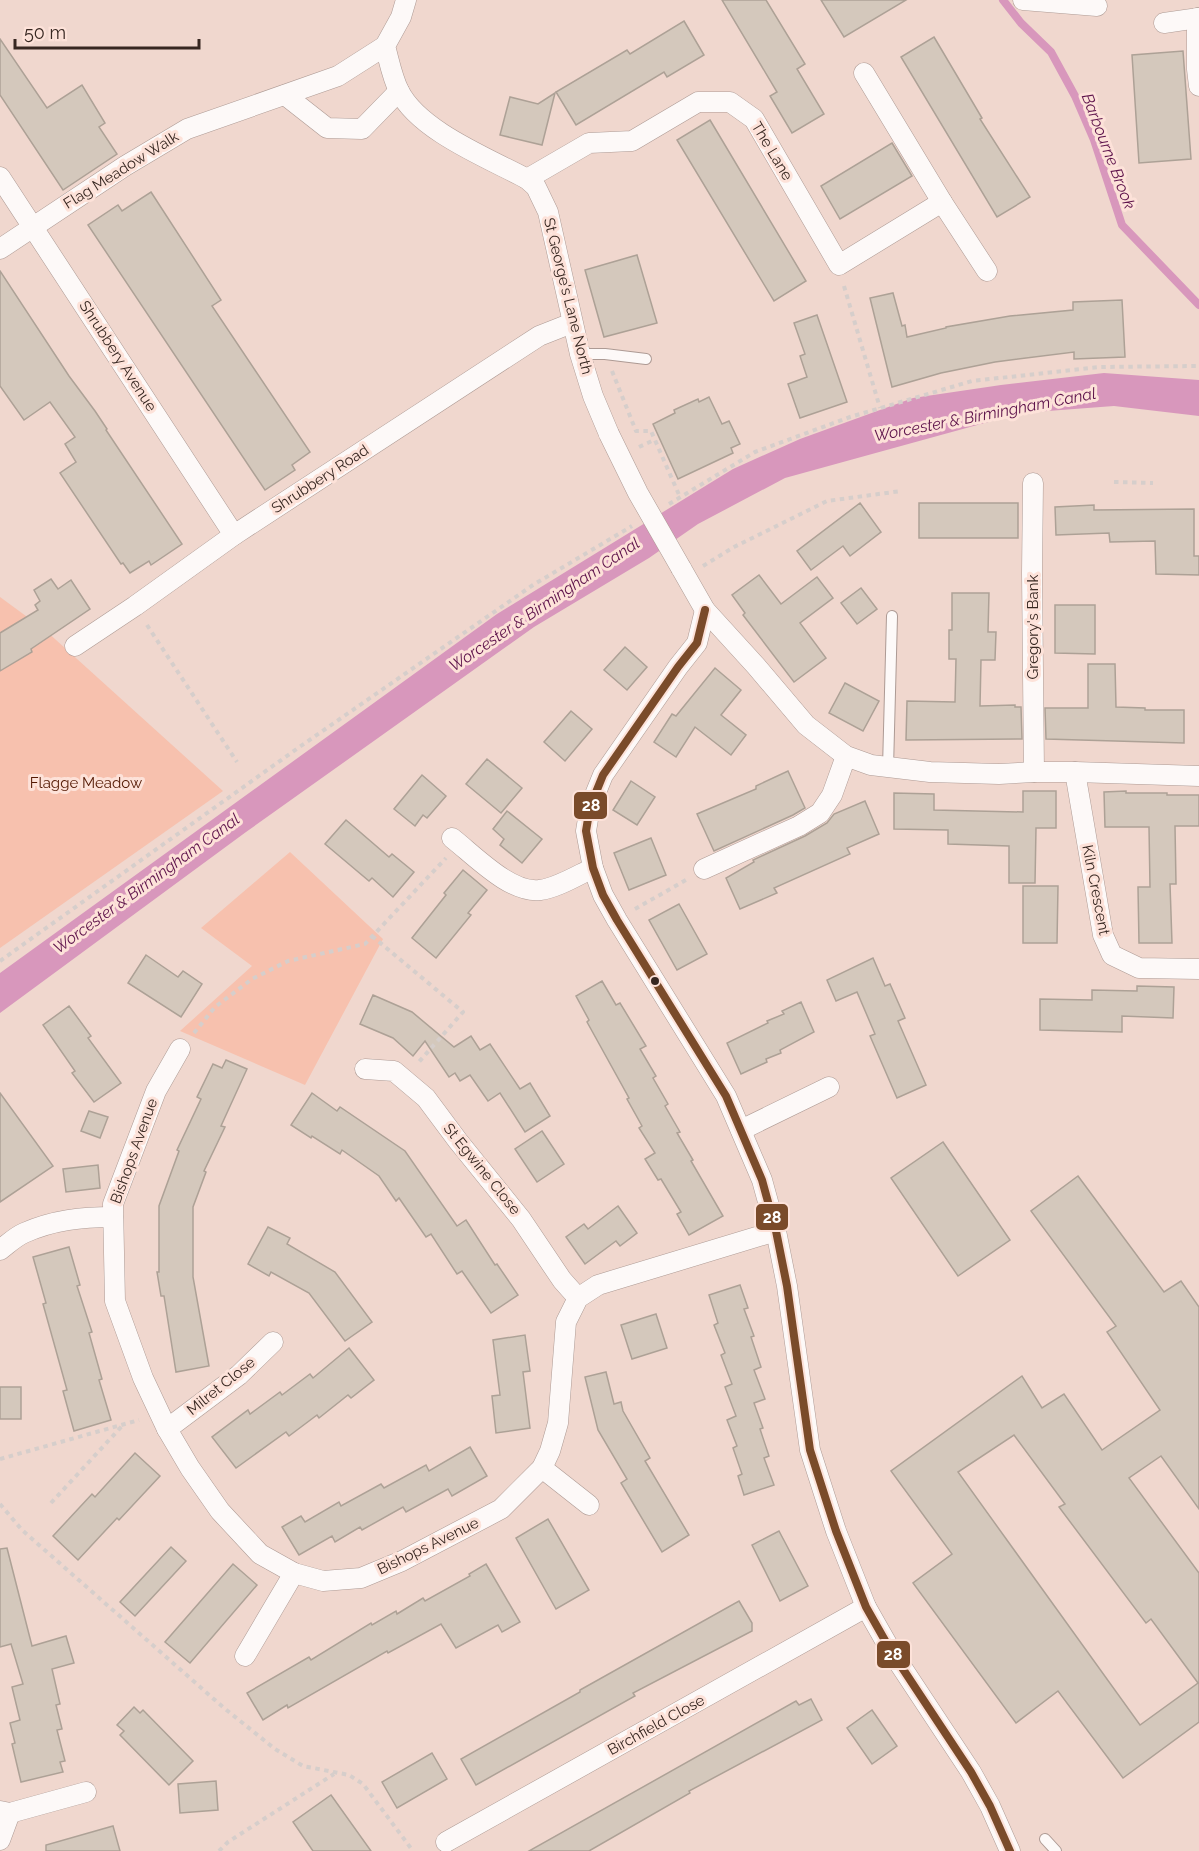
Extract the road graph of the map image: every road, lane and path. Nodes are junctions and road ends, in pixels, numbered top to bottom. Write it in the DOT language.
graph roads {
  1 [pos="406,0"];
  2 [pos="1023,0"];
  3 [pos="1097,6"];
  4 [pos="1198,18"];
  5 [pos="1164,23"];
  6 [pos="385,46"];
  7 [pos="864,73"];
  8 [pos="1199,86"];
  9 [pos="399,91"];
  10 [pos="285,95"];
  11 [pos="0,177"];
  12 [pos="527,179"];
  13 [pos="942,201"];
  14 [pos="33,226"];
  15 [pos="0,249"];
  16 [pos="839,265"];
  17 [pos="987,271"];
  18 [pos="572,323"];
  19 [pos="580,354"];
  20 [pos="605,354"];
  21 [pos="646,359"];
  22 [pos="1199,366"];
  23 [pos="880,408"];
  24 [pos="654,440"];
  25 [pos="636,448"];
  26 [pos="1114,482"];
  27 [pos="1033,483"];
  28 [pos="1153,483"];
  29 [pos="901,491"];
  30 [pos="680,497"];
  31 [pos="660,509"];
  32 [pos="640,521"];
  33 [pos="234,535"];
  34 [pos="683,572"];
  35 [pos="135,606"];
  36 [pos="705,610"];
  37 [pos="892,616"];
  38 [pos="75,646"];
  39 [pos="846,756"];
  40 [pos="237,762"];
  41 [pos="888,768"];
  42 [pos="1034,772"];
  43 [pos="1075,772"];
  44 [pos="1199,776"];
  45 [pos="456,841"];
  46 [pos="593,868"];
  47 [pos="704,869"];
  48 [pos="617,920"];
  49 [pos="372,936"];
  50 [pos="0,960"];
  51 [pos="1199,969"];
  52 [pos="180,1049"];
  53 [pos="365,1069"];
  54 [pos="403,1079"];
  55 [pos="829,1087"];
  56 [pos="741,1130"];
  57 [pos="113,1217"];
  58 [pos="776,1231"];
  59 [pos="0,1250"];
  60 [pos="578,1298"];
  61 [pos="273,1342"];
  62 [pos="164,1421"];
  63 [pos="123,1424"];
  64 [pos="0,1459"];
  65 [pos="542,1468"];
  66 [pos="51,1503"];
  67 [pos="0,1504"];
  68 [pos="589,1505"];
  69 [pos="294,1574"];
  70 [pos="866,1607"];
  71 [pos="245,1656"];
  72 [pos="334,1773"];
  73 [pos="86,1792"];
  74 [pos="5,1812"];
  75 [pos="1045,1839"];
  76 [pos="0,1840"];
  77 [pos="446,1842"];
  78 [pos="219,1851"];
  79 [pos="413,1851"];
  80 [pos="1010,1851"];
  81 [pos="1056,1851"];
  1 -- 6 [label="street"];
  2 -- 3 [label="street"];
  4 -- 5 [label="street"];
  4 -- 8 [label="street"];
  6 -- 9 [label="street, St George's Lane North"];
  6 -- 10 [label="street, Flag Meadow Walk"];
  7 -- 13 [label="street"];
  9 -- 10 [label="street"];
  9 -- 12 [label="street, St George's Lane North"];
  10 -- 14 [label="street, Flag Meadow Walk"];
  11 -- 14 [label="street, Shrubbery Avenue"];
  12 -- 16 [label="street, The Lane"];
  12 -- 18 [label="street, St George's Lane North"];
  13 -- 16 [label="street"];
  13 -- 17 [label="street"];
  14 -- 15 [label="street, Flag Meadow Walk"];
  14 -- 33 [label="street, Shrubbery Avenue"];
  16 -- 23 [label="path"];
  18 -- 19 [label="street, St George's Lane North"];
  18 -- 33 [label="street, Shrubbery Road"];
  19 -- 20 [label="lane"];
  19 -- 34 [label="street, St George's Lane North, bridge"];
  20 -- 21 [label="lane"];
  20 -- 24 [label="path"];
  22 -- 23 [label="path"];
  23 -- 30 [label="path"];
  24 -- 25 [label="path"];
  24 -- 30 [label="path"];
  26 -- 28 [label="path"];
  27 -- 42 [label="street, Gregory's Bank"];
  29 -- 34 [label="path"];
  30 -- 31 [label="path"];
  32 -- 50 [label="path"];
  33 -- 35 [label="street, Shrubbery Road"];
  34 -- 36 [label="street, St George's Lane North"];
  35 -- 38 [label="street, Shrubbery Road"];
  35 -- 40 [label="path"];
  36 -- 39 [label="street"];
  36 -- 46 [label="street"];
  37 -- 41 [label="lane"];
  39 -- 41 [label="street"];
  39 -- 47 [label="street"];
  41 -- 42 [label="street"];
  42 -- 43 [label="street"];
  43 -- 44 [label="street"];
  43 -- 51 [label="street, Kiln Crescent"];
  45 -- 46 [label="street"];
  45 -- 49 [label="path"];
  46 -- 48 [label="street"];
  47 -- 48 [label="path"];
  48 -- 56 [label="street"];
  49 -- 52 [label="path"];
  49 -- 54 [label="path"];
  52 -- 57 [label="street, Bishops Avenue"];
  53 -- 54 [label="street, St Egwine Close"];
  54 -- 60 [label="street, St Egwine Close"];
  55 -- 56 [label="street"];
  56 -- 58 [label="street"];
  57 -- 59 [label="street"];
  57 -- 62 [label="street, Bishops Avenue"];
  58 -- 60 [label="street"];
  58 -- 70 [label="street"];
  60 -- 65 [label="street, Bishops Avenue"];
  61 -- 62 [label="street, Milret Close"];
  62 -- 63 [label="path"];
  62 -- 69 [label="street, Bishops Avenue"];
  63 -- 64 [label="path"];
  63 -- 66 [label="path"];
  65 -- 68 [label="street"];
  65 -- 69 [label="street, Bishops Avenue"];
  67 -- 72 [label="path"];
  69 -- 71 [label="street"];
  70 -- 77 [label="street, Birchfield Close"];
  70 -- 80 [label="street"];
  72 -- 78 [label="path"];
  72 -- 79 [label="path"];
  73 -- 74 [label="street"];
  74 -- 76 [label="street"];
  75 -- 81 [label="lane"];
}
